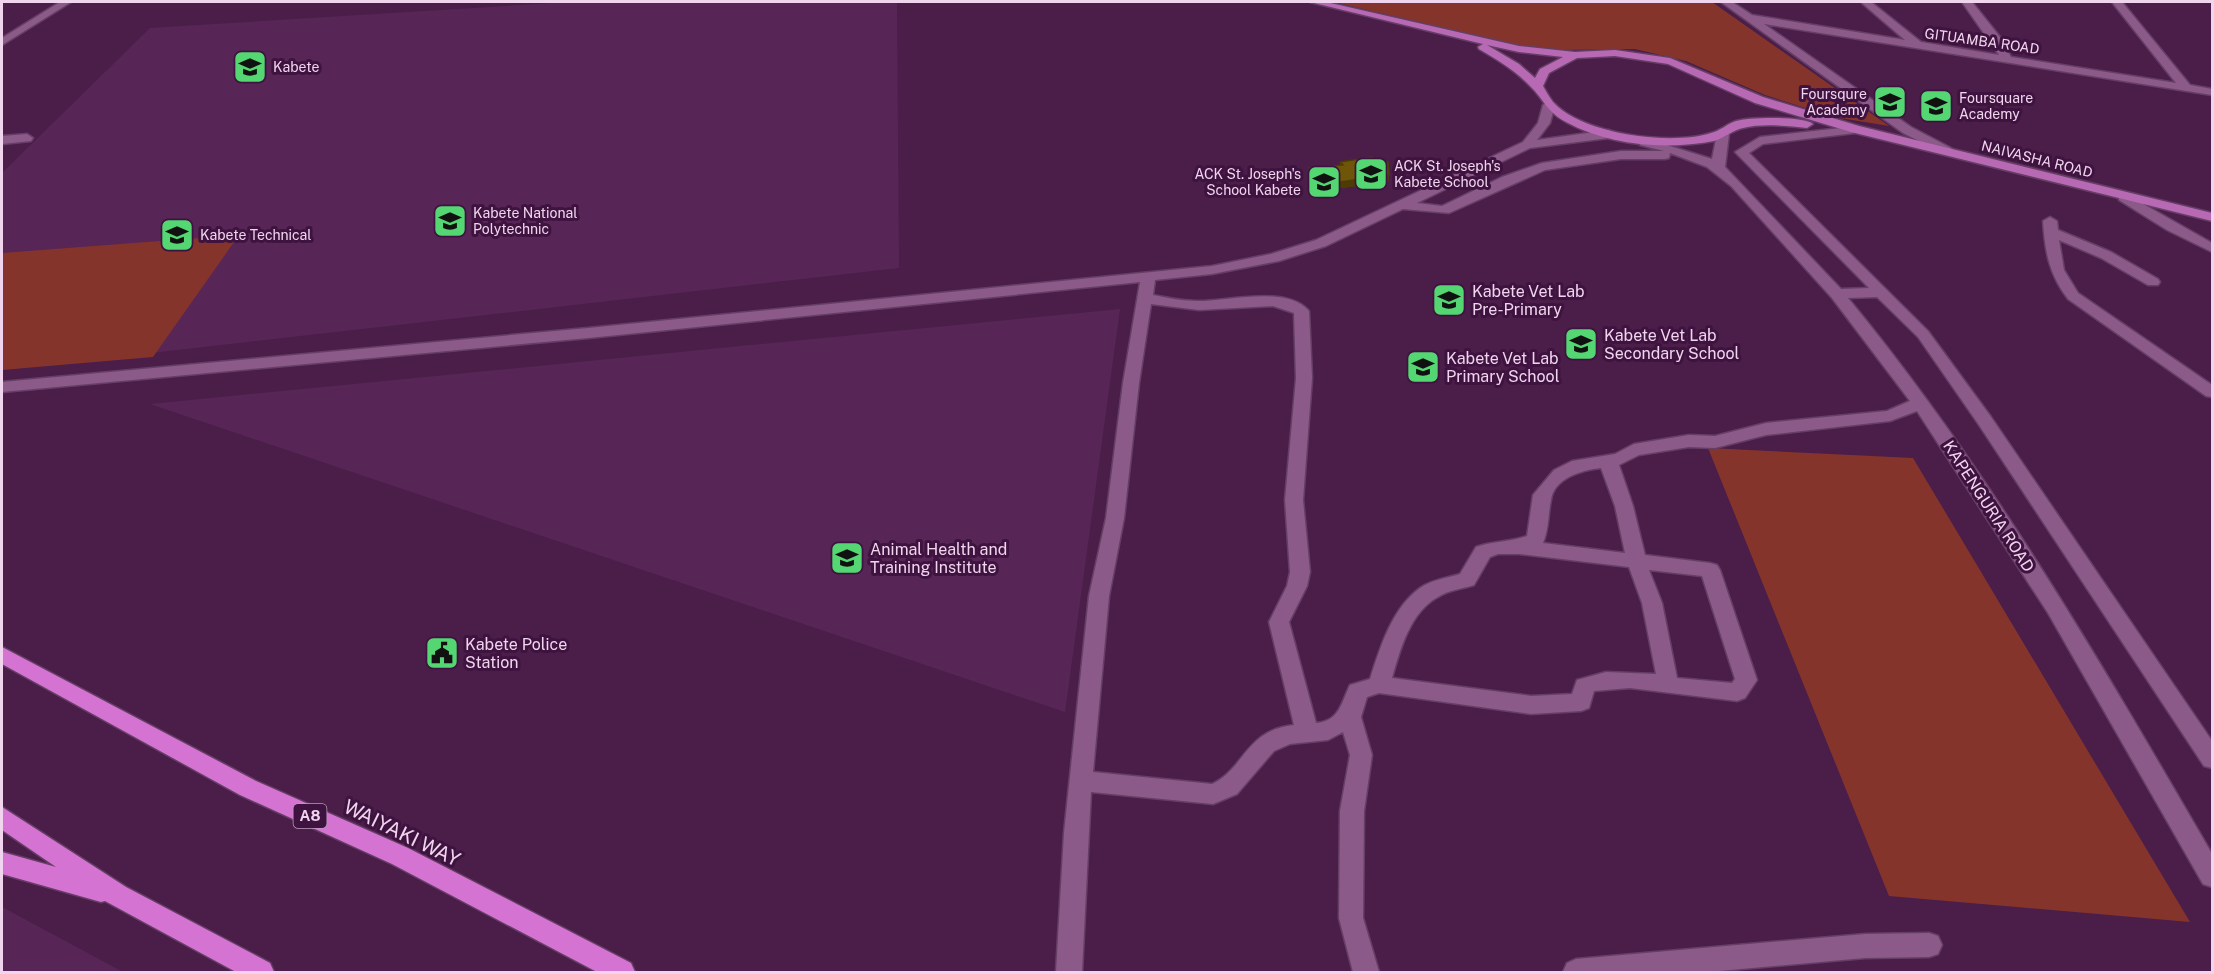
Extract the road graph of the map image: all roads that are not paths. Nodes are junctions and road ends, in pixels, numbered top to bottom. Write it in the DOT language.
graph roads {
  1 [pos="66,2"];
  2 [pos="1314,2"];
  3 [pos="1726,2"];
  4 [pos="1966,2"];
  5 [pos="2117,2"];
  6 [pos="1867,3"];
  7 [pos="1748,18"];
  8 [pos="1413,24"];
  9 [pos="2,42"];
  10 [pos="1920,46"];
  11 [pos="1575,55"];
  12 [pos="2007,59"];
  13 [pos="1537,86"];
  14 [pos="2186,88"];
  15 [pos="1731,89"];
  16 [pos="2212,92"];
  17 [pos="1549,105"];
  18 [pos="1742,113"];
  19 [pos="1861,131"];
  20 [pos="1609,134"];
  21 [pos="1723,134"];
  22 [pos="27,138"];
  23 [pos="2,140"];
  24 [pos="1644,142"];
  25 [pos="1527,145"];
  26 [pos="1947,151"];
  27 [pos="1719,169"];
  28 [pos="2124,197"];
  29 [pos="1404,205"];
  30 [pos="2212,217"];
  31 [pos="2212,248"];
  32 [pos="1148,278"];
  33 [pos="2153,282"];
  34 [pos="1881,292"];
  35 [pos="1839,294"];
  36 [pos="1147,298"];
  37 [pos="2,387"];
  38 [pos="2212,392"];
  39 [pos="1920,403"];
  40 [pos="1603,460"];
  41 [pos="1518,547"];
  42 [pos="1637,563"];
  43 [pos="2,655"];
  44 [pos="1668,684"];
  45 [pos="1379,685"];
  46 [pos="1350,717"];
  47 [pos="1306,732"];
  48 [pos="2212,759"];
  49 [pos="1081,781"];
  50 [pos="2,817"];
  51 [pos="2,863"];
  52 [pos="2212,876"];
  53 [pos="117,895"];
  54 [pos="1929,945"];
  55 [pos="261,972"];
  56 [pos="622,972"];
  57 [pos="1069,972"];
  58 [pos="1366,972"];
  59 [pos="1576,972"];
  1 -- 9 [label="street"];
  2 -- 8 [label="main road"];
  3 -- 7 [label="street"];
  4 -- 12 [label="street"];
  5 -- 14 [label="street"];
  6 -- 10 [label="street"];
  7 -- 10 [label="street, GITUAMBA ROAD"];
  7 -- 26 [label="street"];
  8 -- 11 [label="main road"];
  8 -- 13 [label="main road"];
  10 -- 12 [label="street, GITUAMBA ROAD"];
  11 -- 13 [label="main road"];
  11 -- 15 [label="main road"];
  12 -- 14 [label="street, GITUAMBA ROAD"];
  13 -- 17 [label="main road"];
  14 -- 16 [label="street, GITUAMBA ROAD"];
  15 -- 18 [label="main road"];
  15 -- 19 [label="main road"];
  17 -- 20 [label="main road"];
  17 -- 25 [label="street"];
  18 -- 19 [label="main road"];
  18 -- 21 [label="main road"];
  19 -- 26 [label="main road, NAIVASHA ROAD"];
  19 -- 34 [label="street"];
  20 -- 24 [label="main road"];
  20 -- 25 [label="street"];
  21 -- 24 [label="main road"];
  21 -- 27 [label="street"];
  22 -- 23 [label="street"];
  24 -- 27 [label="street, KAPENGURIA ROAD"];
  25 -- 29 [label="street"];
  26 -- 28 [label="main road, NAIVASHA ROAD"];
  27 -- 29 [label="street"];
  27 -- 35 [label="street, KAPENGURIA ROAD"];
  28 -- 30 [label="main road, NAIVASHA ROAD"];
  28 -- 31 [label="street"];
  29 -- 32 [label="street"];
  32 -- 36 [label="street"];
  32 -- 37 [label="street"];
  33 -- 38 [label="street"];
  34 -- 35 [label="street"];
  34 -- 48 [label="street"];
  35 -- 39 [label="street, KAPENGURIA ROAD"];
  36 -- 47 [label="street"];
  36 -- 49 [label="street"];
  39 -- 40 [label="street"];
  39 -- 52 [label="street, KAPENGURIA ROAD"];
  40 -- 41 [label="street"];
  40 -- 42 [label="street"];
  41 -- 42 [label="street"];
  41 -- 45 [label="street"];
  42 -- 44 [label="street"];
  42 -- 44 [label="street"];
  43 -- 56 [label="highway, WAIYAKI WAY / A8"];
  44 -- 45 [label="street"];
  45 -- 46 [label="street"];
  46 -- 47 [label="street"];
  46 -- 58 [label="street"];
  47 -- 49 [label="street"];
  49 -- 57 [label="street"];
  50 -- 53 [label="highway"];
  51 -- 53 [label="highway"];
  53 -- 55 [label="highway"];
  54 -- 59 [label="street"];
}
